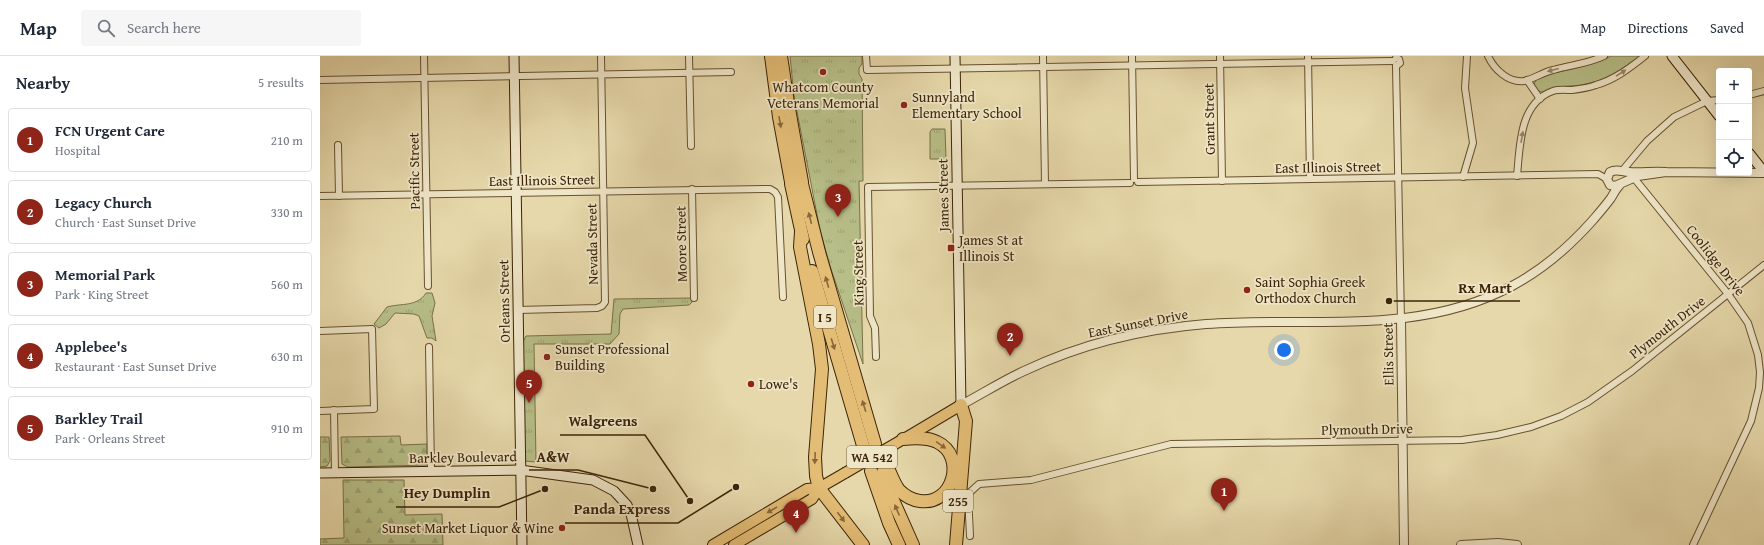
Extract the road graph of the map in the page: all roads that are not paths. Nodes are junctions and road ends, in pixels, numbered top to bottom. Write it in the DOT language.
graph roads {
  1 [pos="424,56"];
  2 [pos="514,56"];
  3 [pos="601,56"];
  4 [pos="689,56"];
  5 [pos="771,56"];
  6 [pos="781,56"];
  7 [pos="866,56"];
  8 [pos="955,56"];
  9 [pos="1043,56"];
  10 [pos="1132,56"];
  11 [pos="1220,56"];
  12 [pos="1308,56"];
  13 [pos="1467,56"];
  14 [pos="1488,56"];
  15 [pos="1604,56"];
  16 [pos="1645,56"];
  17 [pos="1672,56"];
  18 [pos="1395,60"];
  19 [pos="1308,63"];
  20 [pos="1220,64"];
  21 [pos="1132,66"];
  22 [pos="1043,68"];
  23 [pos="955,69"];
  24 [pos="731,72"];
  25 [pos="690,73"];
  26 [pos="602,74"];
  27 [pos="514,76"];
  28 [pos="425,78"];
  29 [pos="320,80"];
  30 [pos="1526,80"];
  31 [pos="1764,91"];
  32 [pos="1752,94"];
  33 [pos="1540,99"];
  34 [pos="1716,100"];
  35 [pos="1707,101"];
  36 [pos="1716,112"];
  37 [pos="338,145"];
  38 [pos="691,146"];
  39 [pos="1752,157"];
  40 [pos="1622,171"];
  41 [pos="1764,173"];
  42 [pos="1638,175"];
  43 [pos="1518,176"];
  44 [pos="1463,177"];
  45 [pos="1398,178"];
  46 [pos="1310,179"];
  47 [pos="1134,181"];
  48 [pos="1222,181"];
  49 [pos="1609,182"];
  50 [pos="797,183"];
  51 [pos="1045,184"];
  52 [pos="957,186"];
  53 [pos="1619,186"];
  54 [pos="868,187"];
  55 [pos="692,189"];
  56 [pos="604,191"];
  57 [pos="516,193"];
  58 [pos="427,194"];
  59 [pos="320,196"];
  60 [pos="339,196"];
  61 [pos="1602,208"];
  62 [pos="802,232"];
  63 [pos="1764,265"];
  64 [pos="428,286"];
  65 [pos="1728,294"];
  66 [pos="694,298"];
  67 [pos="783,298"];
  68 [pos="518,310"];
  69 [pos="1401,320"];
  70 [pos="320,331"];
  71 [pos="428,348"];
  72 [pos="876,357"];
  73 [pos="961,406"];
  74 [pos="334,410"];
  75 [pos="320,411"];
  76 [pos="902,440"];
  77 [pos="1403,440"];
  78 [pos="879,466"];
  79 [pos="954,469"];
  80 [pos="520,470"];
  81 [pos="431,471"];
  82 [pos="320,473"];
  83 [pos="335,473"];
  84 [pos="820,488"];
  85 [pos="970,536"];
  86 [pos="522,545"];
  87 [pos="638,545"];
  88 [pos="713,545"];
  89 [pos="734,545"];
  90 [pos="863,545"];
  91 [pos="899,545"];
  92 [pos="913,545"];
  93 [pos="956,545"];
  94 [pos="1404,545"];
  95 [pos="1461,545"];
  96 [pos="1517,545"];
  97 [pos="1693,545"];
  1 -- 28 [label="street, Pacific Street"];
  2 -- 27 [label="main road, Orleans Street"];
  3 -- 26 [label="street, Nevada Street"];
  4 -- 25 [label="street"];
  5 -- 50 [label="highway, I 5, one-way"];
  6 -- 50 [label="highway, I 5"];
  7 -- 23 [label="street"];
  8 -- 23 [label="main road, James Street"];
  9 -- 22 [label="street"];
  10 -- 21 [label="street"];
  11 -- 20 [label="street, Grant Street"];
  12 -- 19 [label="street"];
  13 -- 44 [label="street"];
  14 -- 30 [label="street"];
  15 -- 30 [label="street, one-way"];
  33 -- 16 [label="street, one-way"];
  17 -- 35 [label="main road"];
  18 -- 19 [label="street"];
  18 -- 45 [label="street, Ellis Street"];
  19 -- 20 [label="street"];
  19 -- 46 [label="street"];
  20 -- 21 [label="street"];
  20 -- 48 [label="street, Grant Street"];
  21 -- 22 [label="street"];
  21 -- 47 [label="street"];
  22 -- 23 [label="street"];
  22 -- 51 [label="street"];
  23 -- 52 [label="main road, James Street"];
  24 -- 25 [label="street"];
  25 -- 26 [label="street"];
  25 -- 38 [label="street"];
  26 -- 27 [label="street"];
  26 -- 56 [label="street, Nevada Street"];
  27 -- 28 [label="street"];
  27 -- 57 [label="main road, Orleans Street"];
  28 -- 29 [label="street"];
  28 -- 58 [label="street, Pacific Street"];
  30 -- 33 [label="street"];
  31 -- 32 [label="street"];
  43 -- 33 [label="street, one-way"];
  34 -- 35 [label="street"];
  35 -- 36 [label="main road"];
  35 -- 40 [label="street"];
  37 -- 60 [label="street"];
  39 -- 41 [label="main road"];
  40 -- 42 [label="street"];
  40 -- 49 [label="street"];
  41 -- 42 [label="street"];
  42 -- 53 [label="street"];
  42 -- 65 [label="street, Coolidge Drive"];
  43 -- 44 [label="street, East Illinois Street"];
  43 -- 49 [label="street, East Illinois Street"];
  44 -- 45 [label="street, East Illinois Street"];
  45 -- 46 [label="street, East Illinois Street"];
  45 -- 69 [label="street, Ellis Street"];
  46 -- 48 [label="street, East Illinois Street"];
  47 -- 48 [label="street, East Illinois Street"];
  47 -- 51 [label="street, East Illinois Street"];
  49 -- 53 [label="street"];
  49 -- 61 [label="street"];
  50 -- 62 [label="highway, I 5"];
  62 -- 50 [label="highway, I 5, one-way"];
  51 -- 52 [label="street, East Illinois Street"];
  52 -- 54 [label="street, East Illinois Street"];
  52 -- 73 [label="main road, James Street"];
  53 -- 61 [label="street, East Sunset Drive"];
  54 -- 72 [label="street, King Street"];
  55 -- 56 [label="street, East Illinois Street"];
  55 -- 66 [label="street, Moore Street"];
  55 -- 67 [label="street, East Illinois Street"];
  56 -- 57 [label="street, East Illinois Street"];
  56 -- 68 [label="street, Nevada Street"];
  57 -- 58 [label="street, East Illinois Street"];
  57 -- 68 [label="main road, Orleans Street"];
  58 -- 60 [label="street, East Illinois Street"];
  58 -- 64 [label="street, Pacific Street"];
  59 -- 60 [label="street, East Illinois Street"];
  61 -- 69 [label="street, East Sunset Drive"];
  62 -- 84 [label="highway, one-way"];
  63 -- 65 [label="street, Plymouth Drive"];
  65 -- 77 [label="street, Plymouth Drive"];
  65 -- 97 [label="street, Coolidge Drive"];
  68 -- 80 [label="main road, Orleans Street"];
  69 -- 73 [label="street, East Sunset Drive"];
  69 -- 77 [label="street, Ellis Street"];
  70 -- 74 [label="street"];
  71 -- 81 [label="street"];
  73 -- 76 [label="main road, East Sunset Drive"];
  73 -- 79 [label="highway"];
  73 -- 93 [label="highway, 255"];
  74 -- 75 [label="street"];
  74 -- 83 [label="street"];
  76 -- 79 [label="highway, one-way"];
  76 -- 84 [label="main road, East Sunset Drive / WA 542, bridge"];
  77 -- 85 [label="street, Plymouth Drive"];
  77 -- 94 [label="street, Ellis Street"];
  78 -- 79 [label="highway"];
  78 -- 91 [label="highway"];
  92 -- 78 [label="highway, one-way"];
  80 -- 81 [label="main road, Barkley Boulevard"];
  80 -- 86 [label="main road, Orleans Street"];
  80 -- 87 [label="main road, Barkley Boulevard"];
  81 -- 83 [label="main road, Barkley Boulevard"];
  82 -- 83 [label="main road, Barkley Boulevard"];
  84 -- 88 [label="main road, East Sunset Drive / WA 542, one-way"];
  84 -- 89 [label="main road, East Sunset Drive / WA 542"];
  84 -- 90 [label="highway, one-way"];
  95 -- 96 [label="street"];
}
